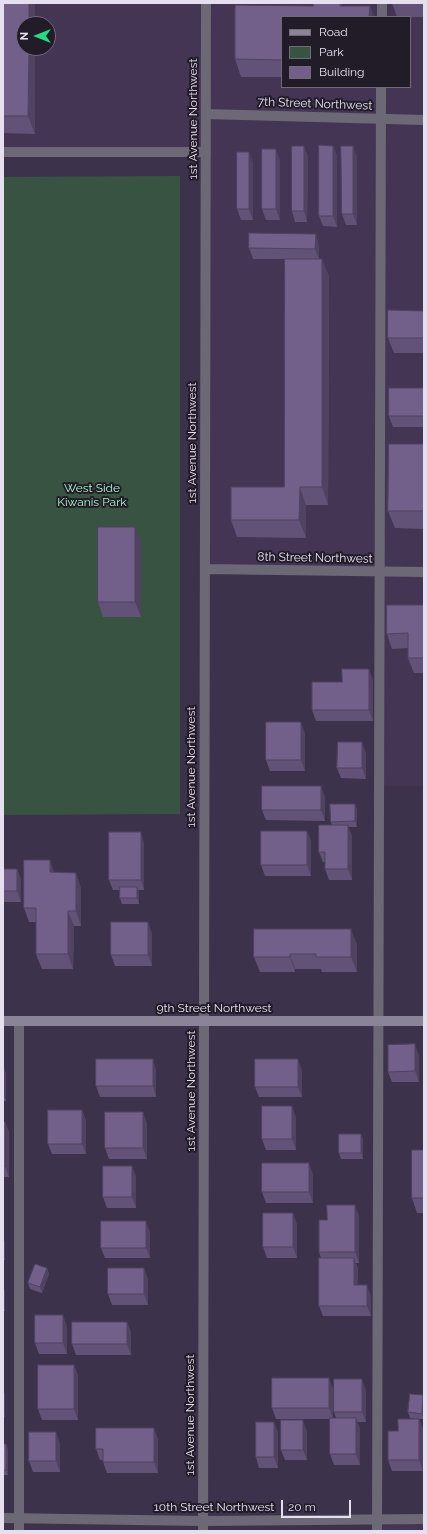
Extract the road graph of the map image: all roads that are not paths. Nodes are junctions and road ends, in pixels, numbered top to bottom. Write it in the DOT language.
graph roads {
  1 [pos="206,3"];
  2 [pos="382,3"];
  3 [pos="382,16"];
  4 [pos="381,88"];
  5 [pos="206,114"];
  6 [pos="381,119"];
  7 [pos="424,120"];
  8 [pos="3,152"];
  9 [pos="206,152"];
  10 [pos="205,569"];
  11 [pos="380,572"];
  12 [pos="424,572"];
  13 [pos="3,1020"];
  14 [pos="19,1021"];
  15 [pos="204,1021"];
  16 [pos="379,1021"];
  17 [pos="424,1021"];
  18 [pos="3,1518"];
  19 [pos="19,1518"];
  20 [pos="424,1519"];
  21 [pos="377,1520"];
  22 [pos="203,1526"];
  23 [pos="20,1531"];
  24 [pos="377,1531"];
  1 -- 5 [label="street, 1st Avenue Northwest"];
  2 -- 3 [label="street"];
  4 -- 6 [label="street"];
  5 -- 6 [label="street, 7th Street Northwest"];
  5 -- 9 [label="street, 1st Avenue Northwest"];
  6 -- 7 [label="street, 7th Street Northwest"];
  6 -- 11 [label="street"];
  8 -- 9 [label="street"];
  9 -- 10 [label="street, 1st Avenue Northwest"];
  10 -- 11 [label="street, 8th Street Northwest"];
  10 -- 15 [label="street, 1st Avenue Northwest"];
  11 -- 12 [label="street, 8th Street Northwest"];
  11 -- 16 [label="street"];
  13 -- 14 [label="street, 9th Street Northwest"];
  14 -- 15 [label="street, 9th Street Northwest"];
  14 -- 19 [label="street"];
  15 -- 16 [label="street, 9th Street Northwest"];
  15 -- 22 [label="street, 1st Avenue Northwest"];
  16 -- 17 [label="street, 9th Street Northwest"];
  16 -- 21 [label="street"];
  18 -- 19 [label="street, 10th Street Northwest"];
  19 -- 22 [label="street, 10th Street Northwest"];
  19 -- 23 [label="street"];
  20 -- 21 [label="street, 10th Street Northwest"];
  21 -- 22 [label="street, 10th Street Northwest"];
  21 -- 24 [label="street"];
}
